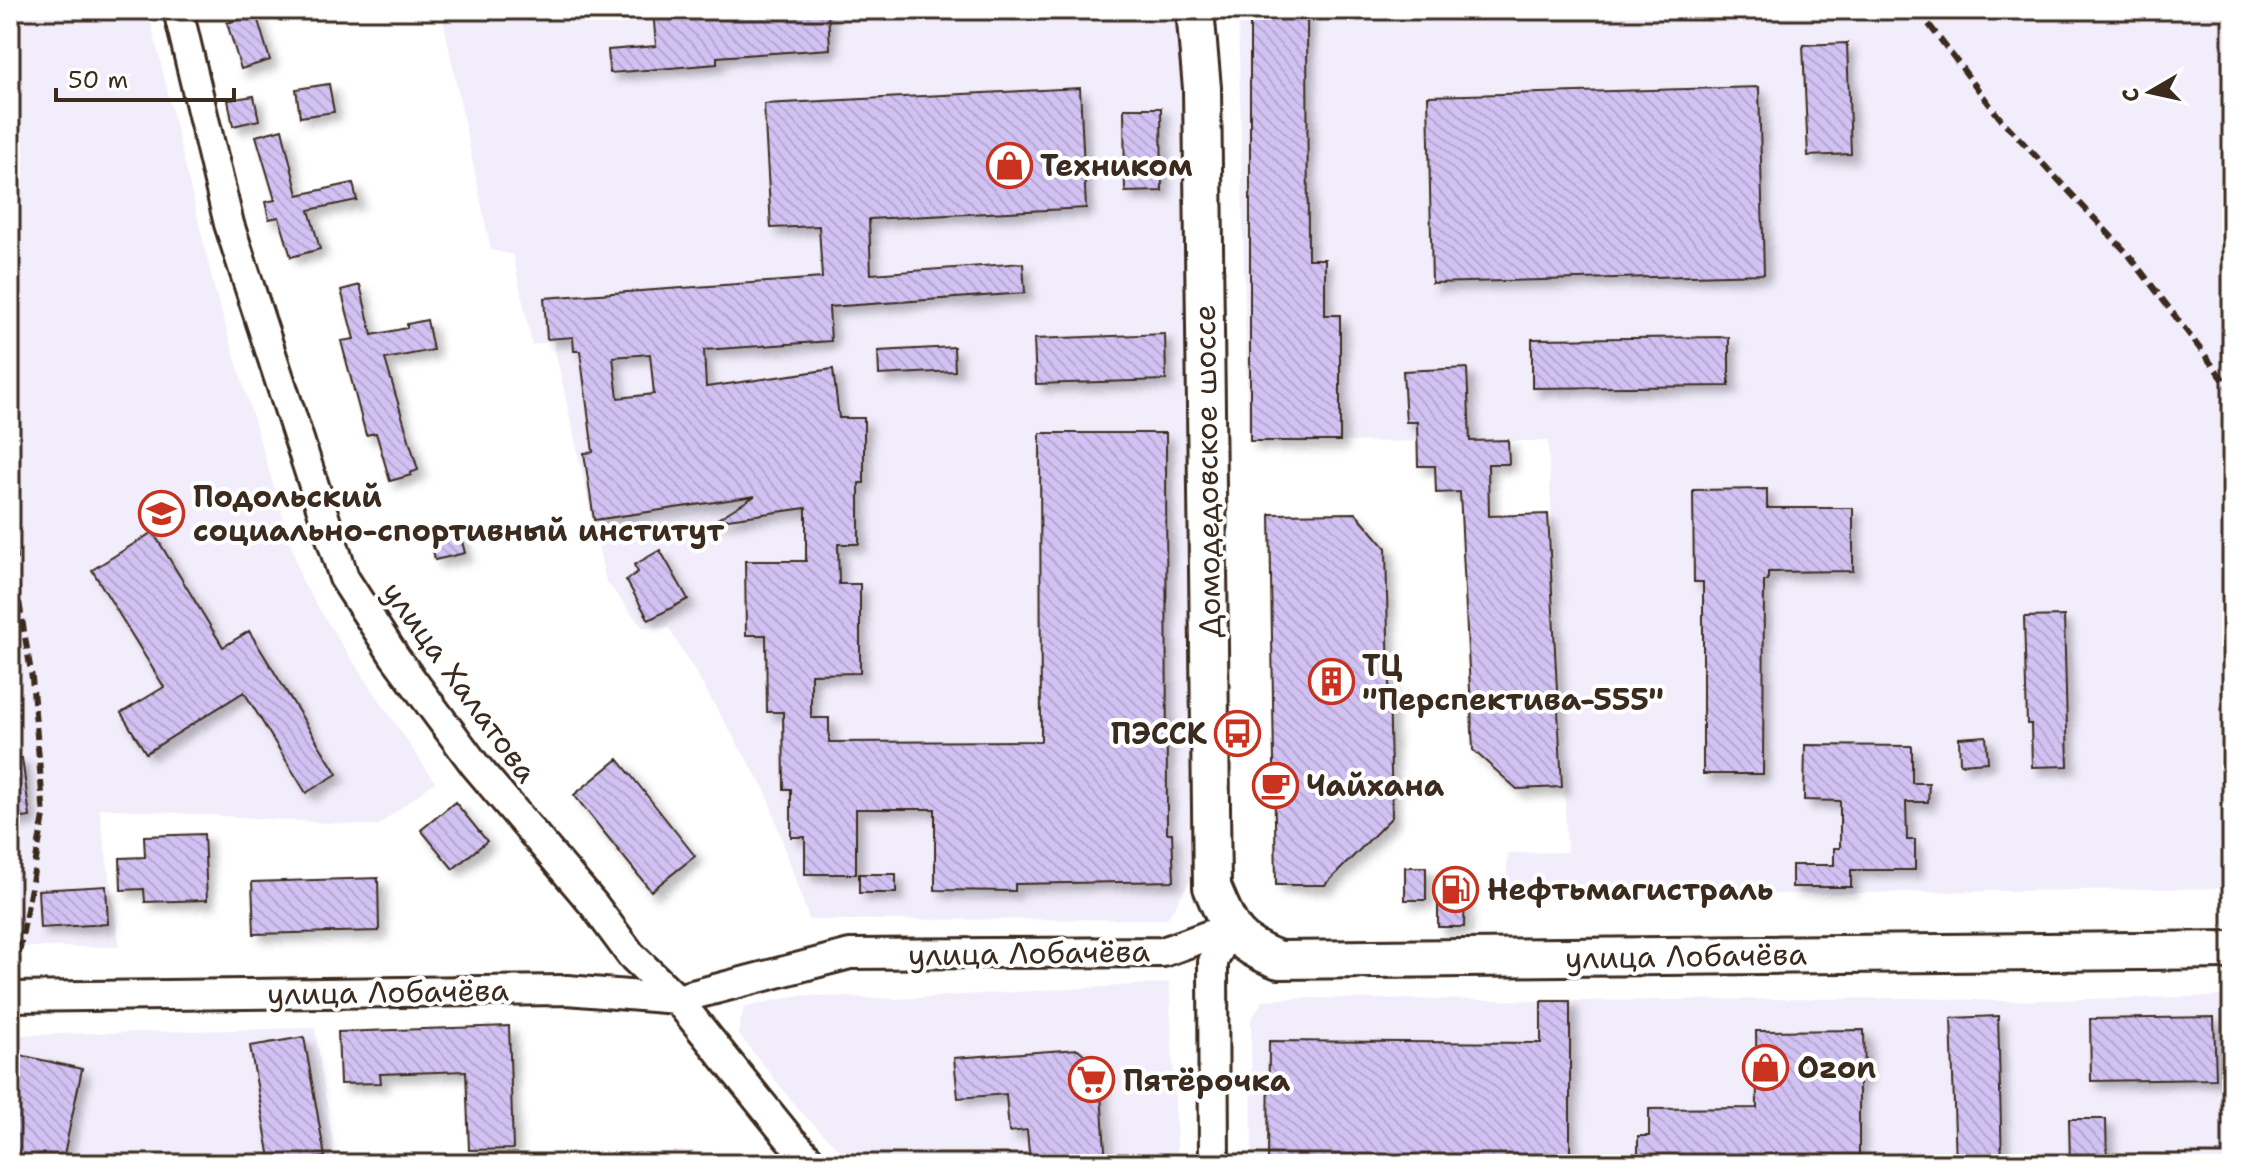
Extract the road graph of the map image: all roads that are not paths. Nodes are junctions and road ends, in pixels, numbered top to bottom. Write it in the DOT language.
graph roads {
  1 [pos="178,10"];
  2 [pos="1195,10"];
  3 [pos="1229,928"];
  4 [pos="2232,950"];
  5 [pos="10,997"];
  6 [pos="677,999"];
  7 [pos="814,1164"];
  8 [pos="1214,1164"];
  1 -- 6 [label="street, улица Халатова"];
  2 -- 3 [label="main road, Домодедовское шоссе"];
  3 -- 4 [label="main road, улица Лобачёва"];
  3 -- 6 [label="street, улица Лобачёва"];
  3 -- 8 [label="street"];
  5 -- 6 [label="street, улица Лобачёва"];
  6 -- 7 [label="street, улица Халатова"];
}
